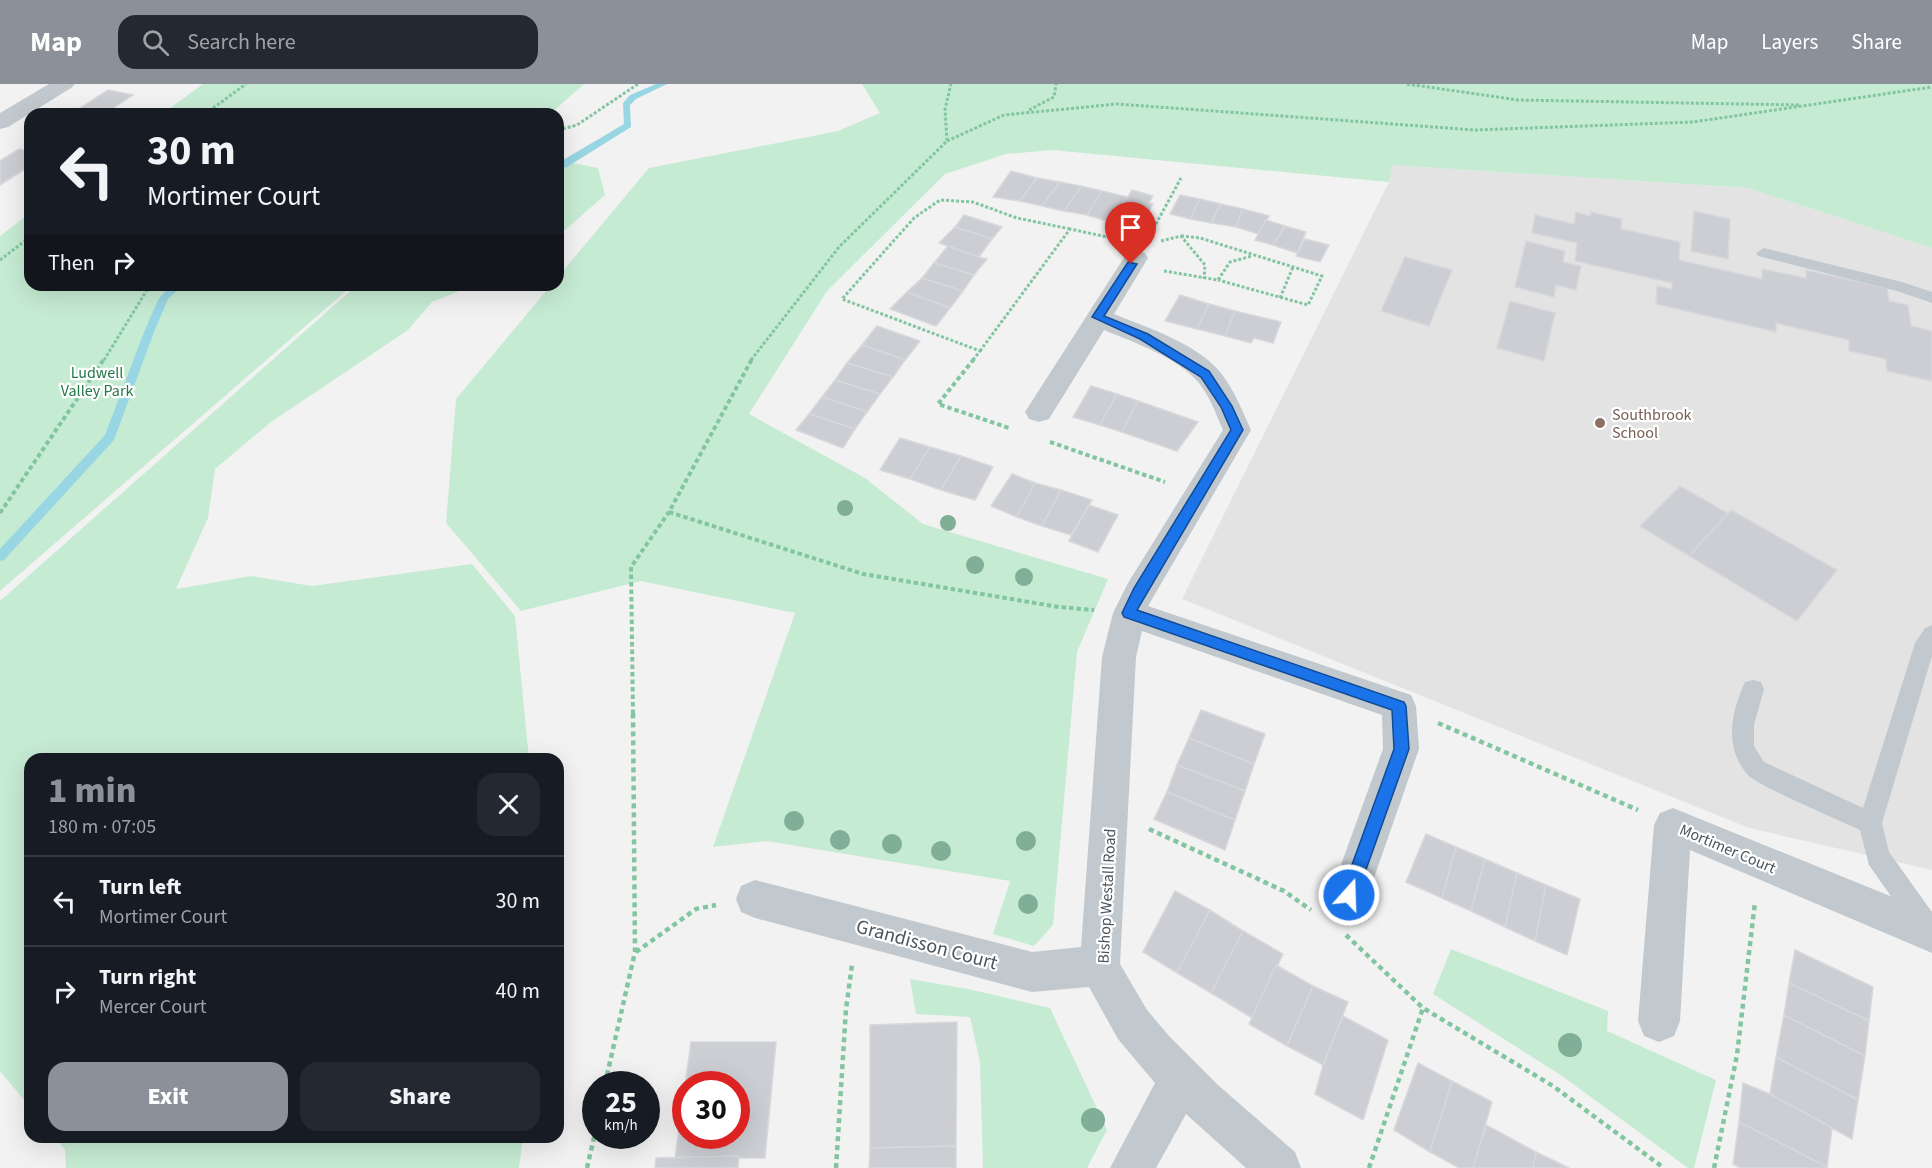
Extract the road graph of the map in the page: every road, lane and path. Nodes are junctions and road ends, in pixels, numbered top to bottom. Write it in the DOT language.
graph roads {
  1 [pos="64,84"];
  2 [pos="246,84"];
  3 [pos="638,84"];
  4 [pos="951,84"];
  5 [pos="1056,84"];
  6 [pos="1407,84"];
  7 [pos="1932,87"];
  8 [pos="1811,105"];
  9 [pos="213,108"];
  10 [pos="1026,111"];
  11 [pos="1,121"];
  12 [pos="564,128"];
  13 [pos="948,141"];
  14 [pos="1181,178"];
  15 [pos="1070,229"];
  16 [pos="1181,236"];
  17 [pos="24,242"];
  18 [pos="1764,254"];
  19 [pos="1255,255"];
  20 [pos="1137,256"];
  21 [pos="0,260"];
  22 [pos="1293,267"];
  23 [pos="1204,279"];
  24 [pos="1218,280"];
  25 [pos="146,291"];
  26 [pos="1280,298"];
  27 [pos="1932,298"];
  28 [pos="1098,317"];
  29 [pos="980,351"];
  30 [pos="1039,412"];
  31 [pos="1017,431"];
  32 [pos="1040,438"];
  33 [pos="1198,497"];
  34 [pos="669,512"];
  35 [pos="0,513"];
  36 [pos="1134,603"];
  37 [pos="1932,634"];
  38 [pos="1753,689"];
  39 [pos="1399,706"];
  40 [pos="1110,812"];
  41 [pos="1870,823"];
  42 [pos="1673,825"];
  43 [pos="1761,862"];
  44 [pos="1349,895"];
  45 [pos="755,899"];
  46 [pos="1312,910"];
  47 [pos="858,925"];
  48 [pos="1341,930"];
  49 [pos="1932,933"];
  50 [pos="636,952"];
  51 [pos="1100,966"];
  52 [pos="1423,1008"];
  53 [pos="1659,1021"];
  54 [pos="609,1071"];
  55 [pos="1182,1078"];
  56 [pos="591,1149"];
  57 [pos="587,1168"];
  58 [pos="836,1168"];
  59 [pos="1132,1168"];
  60 [pos="1279,1168"];
  61 [pos="1369,1168"];
  62 [pos="1664,1168"];
  63 [pos="1714,1168"];
  1 -- 11 [label="street"];
  2 -- 9 [label="path"];
  3 -- 12 [label="path"];
  4 -- 13 [label="path"];
  5 -- 10 [label="path"];
  6 -- 8 [label="path"];
  7 -- 8 [label="path"];
  8 -- 10 [label="path"];
  10 -- 13 [label="path"];
  13 -- 34 [label="path"];
  14 -- 20 [label="path"];
  15 -- 20 [label="path"];
  15 -- 29 [label="path"];
  15 -- 29 [label="path"];
  16 -- 19 [label="path"];
  16 -- 20 [label="path"];
  16 -- 23 [label="path"];
  17 -- 21 [label="path"];
  18 -- 27 [label="lane"];
  19 -- 22 [label="path"];
  19 -- 24 [label="path"];
  20 -- 23 [label="path"];
  20 -- 28 [label="street"];
  22 -- 26 [label="path"];
  22 -- 26 [label="path"];
  23 -- 24 [label="path"];
  24 -- 26 [label="path"];
  25 -- 35 [label="path"];
  28 -- 30 [label="street"];
  28 -- 33 [label="street, Bishop Westall Road"];
  29 -- 31 [label="path"];
  32 -- 33 [label="path"];
  33 -- 36 [label="street, Bishop Westall Road"];
  34 -- 36 [label="path"];
  34 -- 50 [label="path"];
  36 -- 39 [label="street"];
  36 -- 40 [label="street, Bishop Westall Road"];
  37 -- 41 [label="lane"];
  38 -- 41 [label="lane"];
  39 -- 42 [label="path"];
  39 -- 44 [label="street"];
  40 -- 46 [label="path"];
  40 -- 51 [label="street, Bishop Westall Road"];
  41 -- 49 [label="lane"];
  42 -- 43 [label="street, Mortimer Court"];
  42 -- 53 [label="street, Mortimer Court"];
  43 -- 49 [label="street, Mortimer Court"];
  43 -- 63 [label="path"];
  45 -- 47 [label="street, Grandisson Court"];
  45 -- 50 [label="path"];
  47 -- 51 [label="street, Grandisson Court"];
  47 -- 58 [label="path"];
  48 -- 52 [label="path"];
  50 -- 54 [label="path"];
  51 -- 55 [label="street, Bishop Westall Road"];
  52 -- 61 [label="path"];
  52 -- 62 [label="path"];
  55 -- 59 [label="street"];
  55 -- 60 [label="street, Bishop Westall Road"];
  56 -- 57 [label="path"];
}
